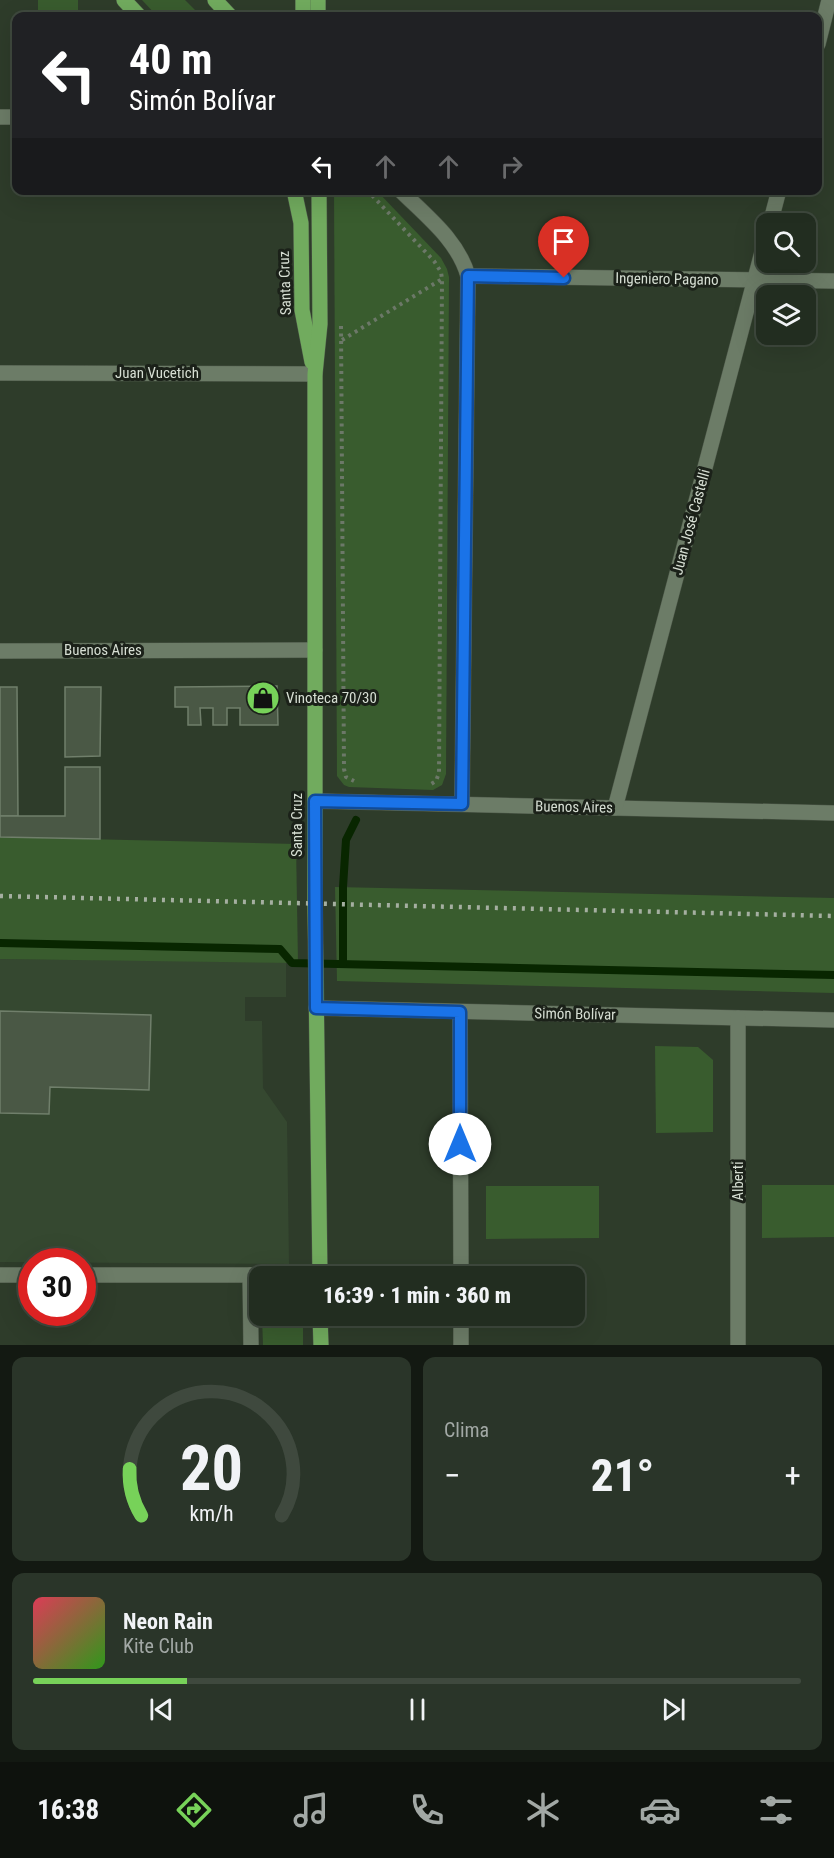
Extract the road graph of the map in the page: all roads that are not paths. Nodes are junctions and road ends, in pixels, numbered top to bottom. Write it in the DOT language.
graph roads {
  1 [pos="124,0"];
  2 [pos="215,0"];
  3 [pos="829,0"];
  4 [pos="135,12"];
  5 [pos="226,12"];
  6 [pos="822,28"];
  7 [pos="295,195"];
  8 [pos="319,195"];
  9 [pos="405,195"];
  10 [pos="778,195"];
  11 [pos="773,213"];
  12 [pos="757,273"];
  13 [pos="468,276"];
  14 [pos="755,280"];
  15 [pos="834,281"];
  16 [pos="0,373"];
  17 [pos="315,374"];
  18 [pos="315,650"];
  19 [pos="0,651"];
  20 [pos="315,801"];
  21 [pos="462,804"];
  22 [pos="615,808"];
  23 [pos="834,813"];
  24 [pos="316,1008"];
  25 [pos="460,1012"];
  26 [pos="738,1018"];
  27 [pos="834,1020"];
  28 [pos="320,1266"];
  29 [pos="461,1266"];
  30 [pos="0,1275"];
  31 [pos="18,1275"];
  32 [pos="96,1275"];
  33 [pos="249,1275"];
  34 [pos="251,1326"];
  35 [pos="320,1326"];
  36 [pos="461,1326"];
  37 [pos="251,1345"];
  38 [pos="321,1345"];
  39 [pos="461,1345"];
  40 [pos="738,1345"];
  1 -- 4 [label="main road"];
  2 -- 5 [label="main road"];
  3 -- 6 [label="street"];
  7 -- 17 [label="main road, Santa Cruz"];
  8 -- 17 [label="main road, Santa Cruz"];
  9 -- 13 [label="street"];
  10 -- 11 [label="street"];
  12 -- 14 [label="street, Juan José Castelli"];
  13 -- 14 [label="street, Ingeniero Pagano"];
  13 -- 21 [label="street"];
  14 -- 15 [label="street, Ingeniero Pagano"];
  14 -- 22 [label="street, Juan José Castelli"];
  16 -- 17 [label="street, Juan Vucetich"];
  17 -- 18 [label="main road, Santa Cruz"];
  18 -- 19 [label="street, Buenos Aires"];
  18 -- 20 [label="main road, Santa Cruz"];
  20 -- 21 [label="street, Buenos Aires"];
  20 -- 24 [label="main road, Santa Cruz"];
  21 -- 22 [label="street, Buenos Aires"];
  22 -- 23 [label="street, Buenos Aires"];
  24 -- 25 [label="street, Simón Bolívar"];
  24 -- 28 [label="main road, Santa Cruz"];
  25 -- 26 [label="street, Simón Bolívar"];
  25 -- 29 [label="street"];
  26 -- 27 [label="street, Simón Bolívar"];
  26 -- 40 [label="street, Alberti"];
  30 -- 31 [label="street"];
  32 -- 33 [label="street"];
  34 -- 37 [label="street"];
  35 -- 38 [label="main road"];
  36 -- 39 [label="street"];
}
